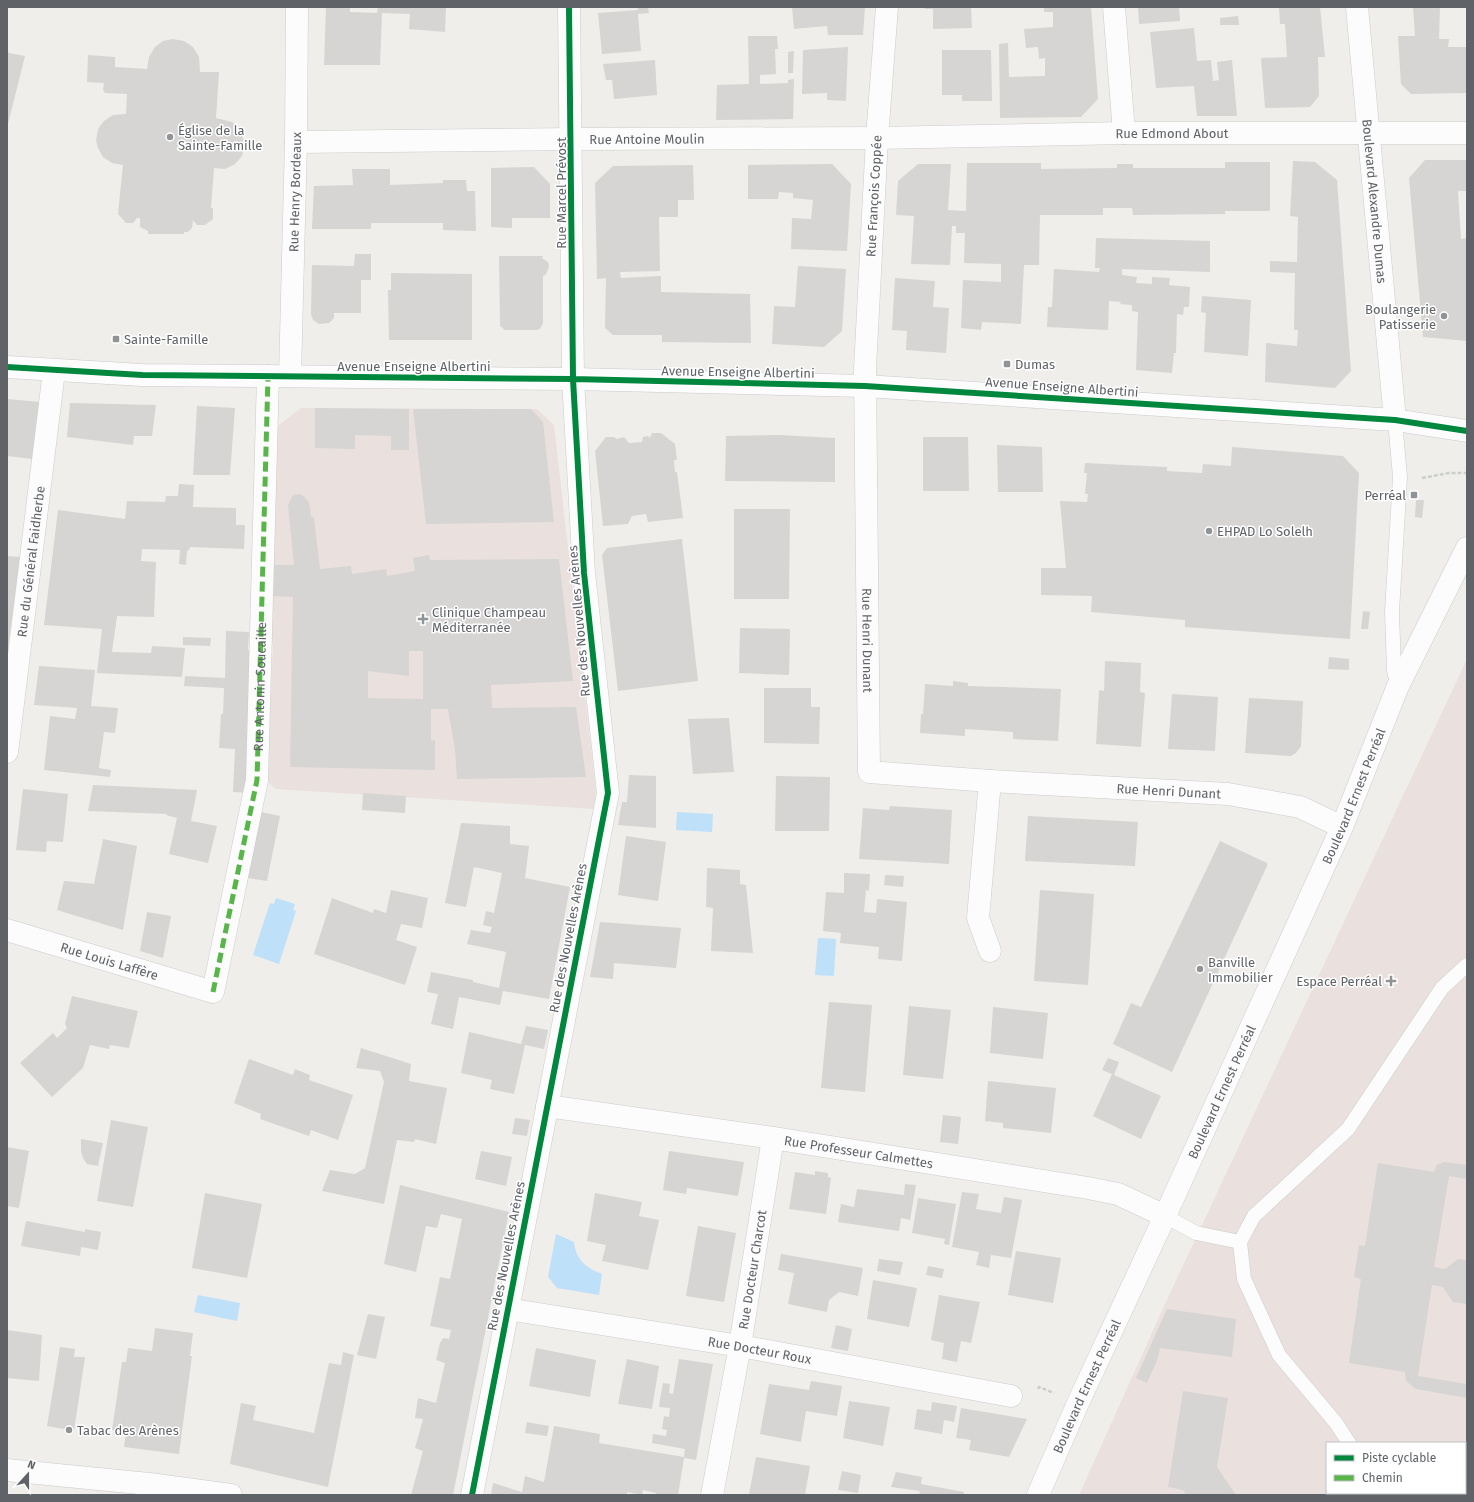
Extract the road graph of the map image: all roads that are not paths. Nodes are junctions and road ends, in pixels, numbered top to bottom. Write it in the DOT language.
graph roads {
  1 [pos="297,7"];
  2 [pos="569,7"];
  3 [pos="887,7"];
  4 [pos="1114,7"];
  5 [pos="1357,7"];
  6 [pos="1124,133"];
  7 [pos="1368,133"];
  8 [pos="1467,133"];
  9 [pos="877,138"];
  10 [pos="572,139"];
  11 [pos="296,142"];
  12 [pos="7,367"];
  13 [pos="54,371"];
  14 [pos="268,376"];
  15 [pos="290,376"];
  16 [pos="573,379"];
  17 [pos="865,386"];
  18 [pos="1395,420"];
  19 [pos="1467,431"];
  20 [pos="1467,548"];
  21 [pos="1398,686"];
  22 [pos="7,752"];
  23 [pos="990,781"];
  24 [pos="1342,827"];
  25 [pos="7,930"];
  26 [pos="990,951"];
  27 [pos="1467,965"];
  28 [pos="213,992"];
  29 [pos="547,1106"];
  30 [pos="773,1138"];
  31 [pos="1165,1216"];
  32 [pos="1240,1242"];
  33 [pos="507,1309"];
  34 [pos="740,1346"];
  35 [pos="1011,1396"];
  36 [pos="1348,1442"];
  37 [pos="7,1470"];
  38 [pos="231,1495"];
  39 [pos="472,1495"];
  40 [pos="712,1495"];
  41 [pos="1038,1495"];
  1 -- 11 [label="street, Rue Henry Bordeaux"];
  2 -- 10 [label="street, Rue Marcel Prévost"];
  3 -- 9 [label="street, Rue François Coppée"];
  4 -- 6 [label="street"];
  5 -- 7 [label="street, Boulevard Alexandre Dumas"];
  6 -- 7 [label="street, Rue Edmond About"];
  6 -- 9 [label="street, Rue Edmond About"];
  7 -- 8 [label="street, Rue Edmond About"];
  7 -- 18 [label="street, Boulevard Alexandre Dumas"];
  9 -- 10 [label="street, Rue Antoine Moulin"];
  9 -- 17 [label="street, Rue François Coppée"];
  10 -- 11 [label="street, Rue Antoine Moulin"];
  10 -- 16 [label="street, Rue Marcel Prévost"];
  11 -- 15 [label="street, Rue Henry Bordeaux"];
  12 -- 13 [label="street, Avenue Enseigne Albertini"];
  13 -- 14 [label="street, Avenue Enseigne Albertini"];
  13 -- 22 [label="street, Rue du Général Faidherbe"];
  14 -- 15 [label="street, Avenue Enseigne Albertini"];
  14 -- 28 [label="street, Rue Antonin Soucaille"];
  15 -- 16 [label="street, Avenue Enseigne Albertini"];
  16 -- 17 [label="street, Avenue Enseigne Albertini"];
  16 -- 29 [label="street, Rue des Nouvelles Arènes"];
  17 -- 18 [label="street, Avenue Enseigne Albertini"];
  17 -- 23 [label="street, Rue Henri Dunant"];
  18 -- 19 [label="street, Avenue Enseigne Albertini"];
  18 -- 21 [label="lane"];
  20 -- 21 [label="street, Boulevard Ernest Perréal"];
  21 -- 24 [label="street, Boulevard Ernest Perréal"];
  23 -- 24 [label="street, Rue Henri Dunant"];
  23 -- 26 [label="street"];
  24 -- 31 [label="street, Boulevard Ernest Perréal"];
  25 -- 28 [label="street, Rue Louis Laffère"];
  27 -- 32 [label="lane"];
  29 -- 30 [label="street, Rue Professeur Calmettes"];
  29 -- 33 [label="street, Rue des Nouvelles Arènes"];
  30 -- 31 [label="street, Rue Professeur Calmettes"];
  30 -- 34 [label="street, Rue Docteur Charcot"];
  31 -- 32 [label="lane"];
  31 -- 41 [label="street, Boulevard Ernest Perréal"];
  32 -- 36 [label="lane"];
  33 -- 34 [label="street, Rue Docteur Roux"];
  33 -- 39 [label="street, Rue des Nouvelles Arènes"];
  34 -- 35 [label="street, Rue Docteur Roux"];
  34 -- 40 [label="street, Rue Docteur Charcot"];
  37 -- 38 [label="street"];
}
